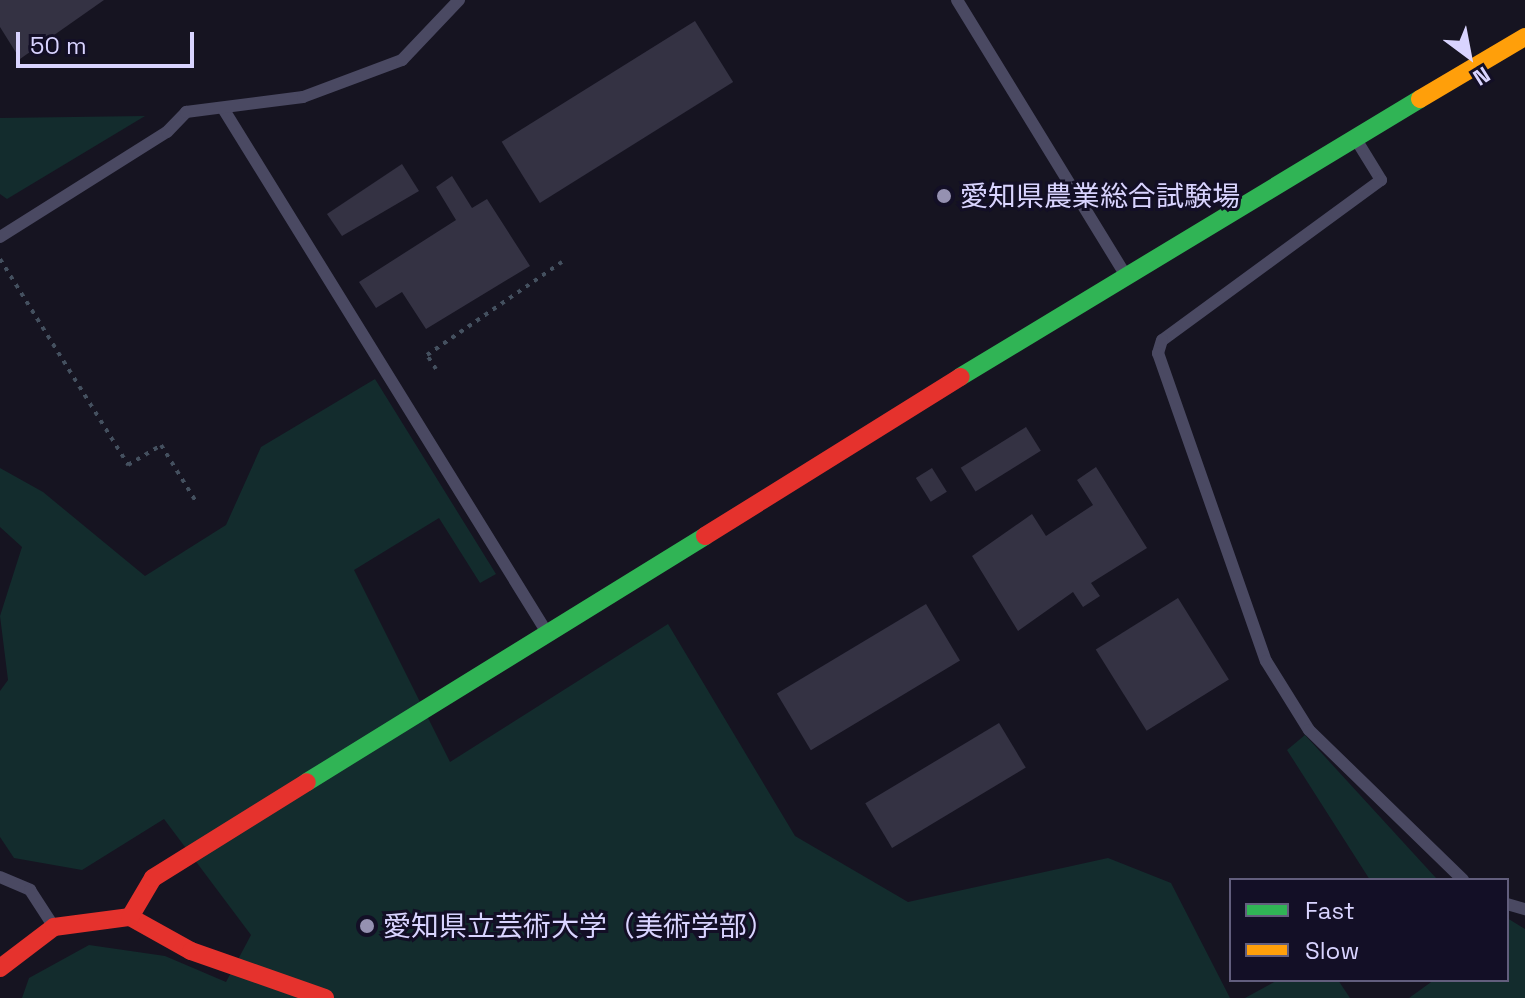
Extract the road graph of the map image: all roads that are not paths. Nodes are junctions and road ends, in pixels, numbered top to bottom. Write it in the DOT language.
graph roads {
  1 [pos="459,0"];
  2 [pos="957,0"];
  3 [pos="1525,37"];
  4 [pos="224,110"];
  5 [pos="1355,137"];
  6 [pos="0,237"];
  7 [pos="1125,275"];
  8 [pos="548,634"];
  9 [pos="0,877"];
  10 [pos="1461,878"];
  11 [pos="130,917"];
  12 [pos="54,927"];
  13 [pos="0,968"];
  14 [pos="325,998"];
  1 -- 4 [label="lane"];
  2 -- 7 [label="lane"];
  3 -- 5 [label="street"];
  4 -- 6 [label="lane"];
  4 -- 8 [label="lane"];
  5 -- 7 [label="street"];
  5 -- 10 [label="lane"];
  7 -- 8 [label="street"];
  8 -- 11 [label="street"];
  9 -- 12 [label="lane"];
  11 -- 12 [label="street"];
  11 -- 14 [label="street"];
  12 -- 13 [label="street"];
}
